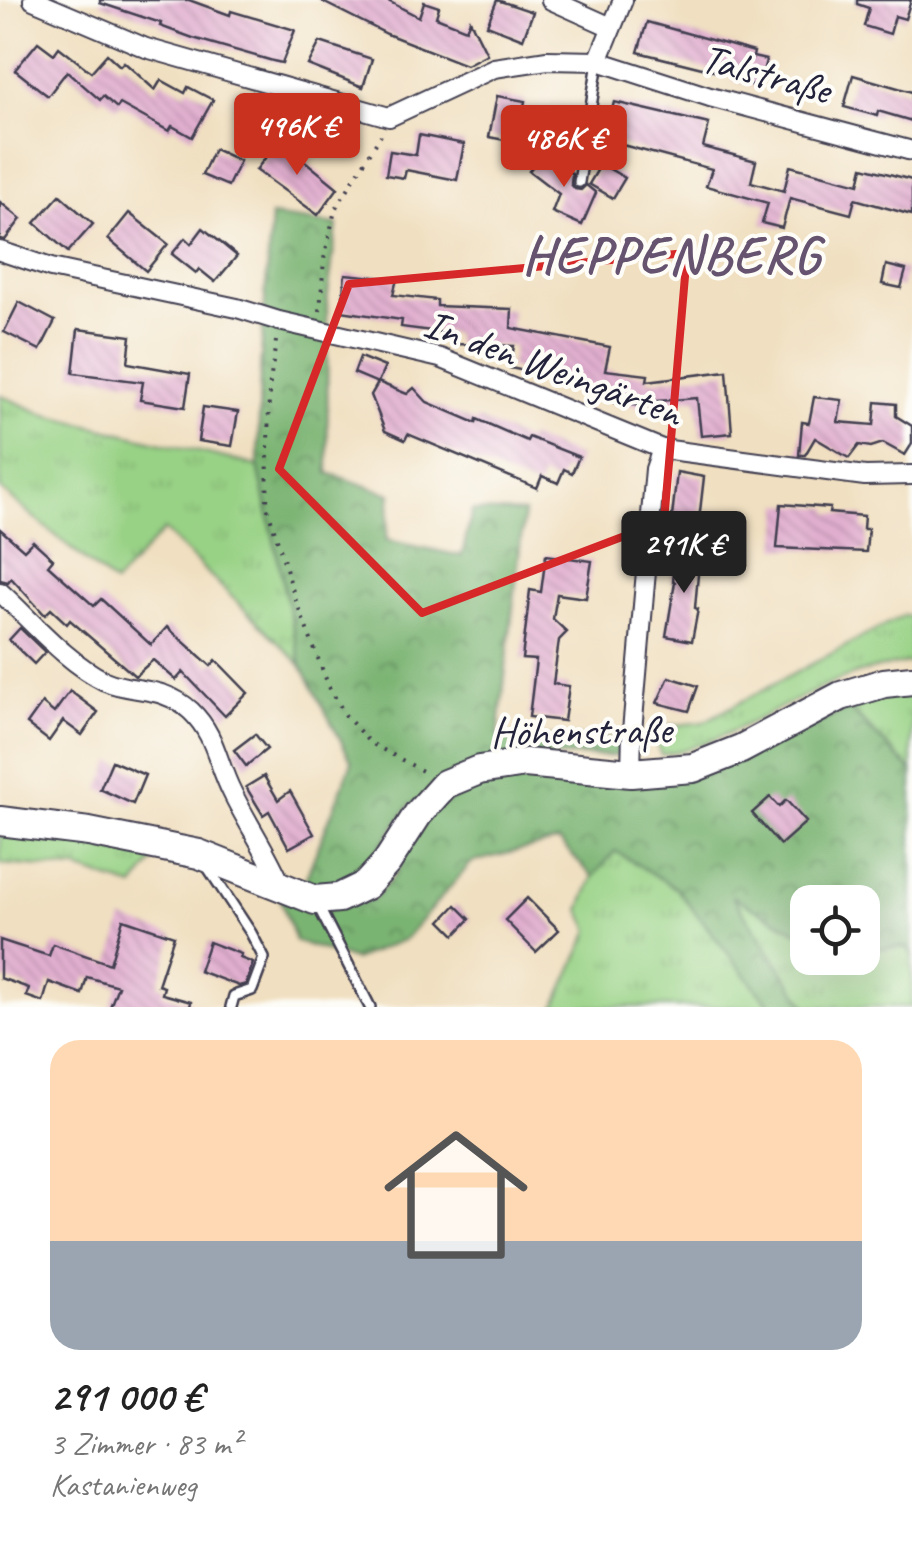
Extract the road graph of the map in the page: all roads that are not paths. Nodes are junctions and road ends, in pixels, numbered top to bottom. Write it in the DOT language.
graph roads {
  1 [pos="32,0"];
  2 [pos="551,0"];
  3 [pos="623,0"];
  4 [pos="612,27"];
  5 [pos="598,61"];
  6 [pos="912,151"];
  7 [pos="578,182"];
  8 [pos="0,252"];
  9 [pos="662,448"];
  10 [pos="912,476"];
  11 [pos="0,592"];
  12 [pos="912,680"];
  13 [pos="632,773"];
  14 [pos="0,821"];
  15 [pos="199,854"];
  16 [pos="282,887"];
  17 [pos="314,900"];
  18 [pos="231,1007"];
  19 [pos="370,1007"];
  1 -- 5 [label="street, Talstraße"];
  2 -- 4 [label="street"];
  3 -- 4 [label="street"];
  4 -- 5 [label="street"];
  5 -- 6 [label="street, Talstraße"];
  5 -- 7 [label="lane"];
  8 -- 9 [label="street, In den Weingärten"];
  9 -- 10 [label="street, In den Weingärten"];
  9 -- 13 [label="street"];
  11 -- 16 [label="street"];
  12 -- 13 [label="main road, Höhenstraße"];
  13 -- 17 [label="main road, Höhenstraße"];
  14 -- 15 [label="main road"];
  15 -- 16 [label="main road"];
  15 -- 18 [label="lane"];
  16 -- 17 [label="main road"];
  17 -- 19 [label="lane"];
}
